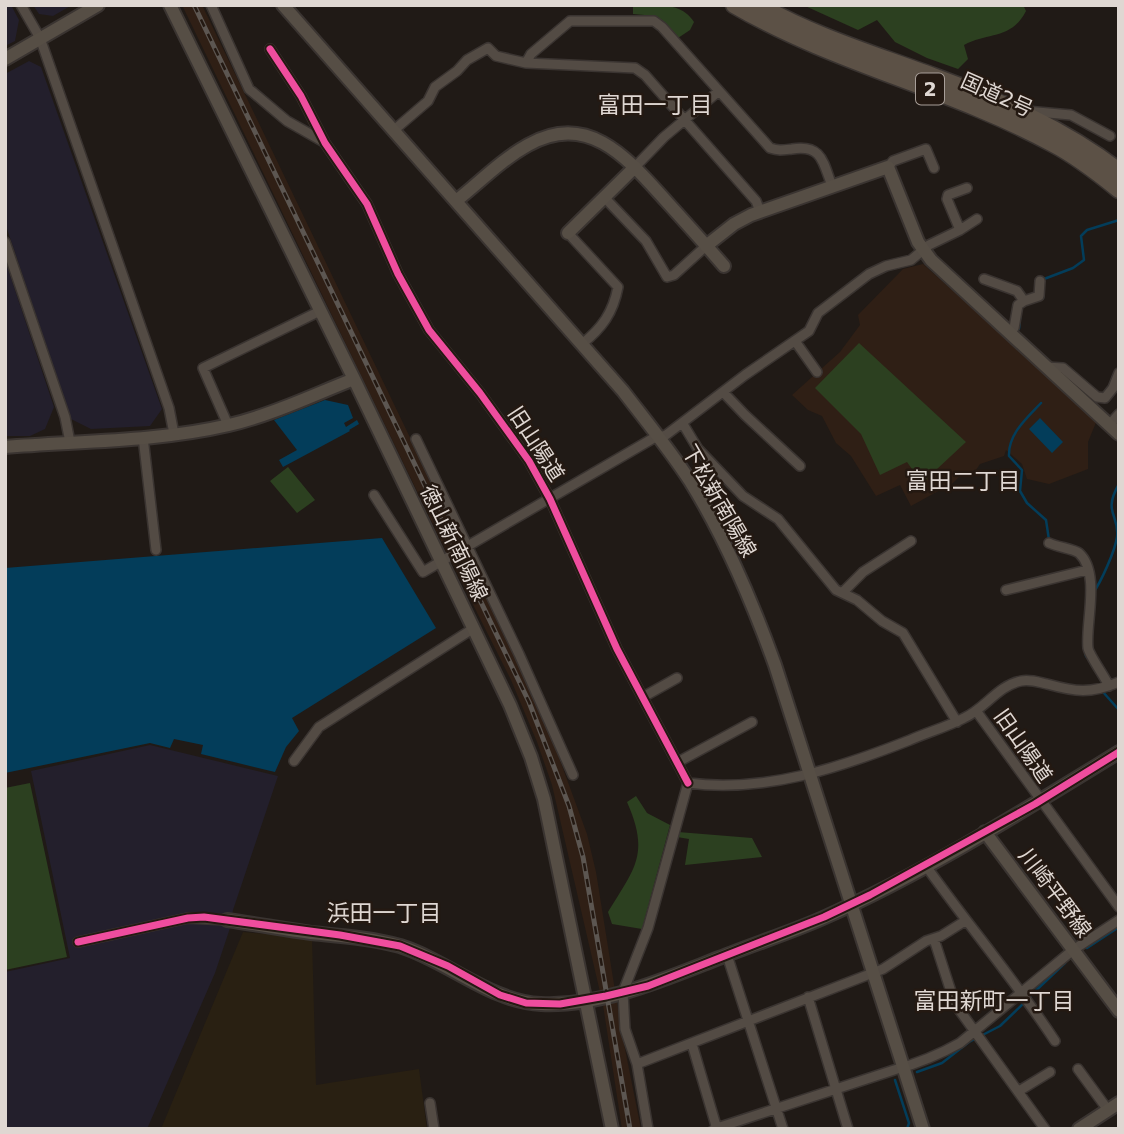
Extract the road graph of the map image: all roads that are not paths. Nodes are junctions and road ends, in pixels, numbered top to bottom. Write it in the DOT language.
graph roads {
  1 [pos="21,5"];
  2 [pos="98,5"];
  3 [pos="170,5"];
  4 [pos="211,5"];
  5 [pos="283,5"];
  6 [pos="734,5"];
  7 [pos="759,5"];
  8 [pos="40,38"];
  9 [pos="270,49"];
  10 [pos="5,59"];
  11 [pos="526,64"];
  12 [pos="719,91"];
  13 [pos="1021,111"];
  14 [pos="684,120"];
  15 [pos="393,131"];
  16 [pos="1110,136"];
  17 [pos="325,142"];
  18 [pos="635,167"];
  19 [pos="888,167"];
  20 [pos="934,168"];
  21 [pos="1119,171"];
  22 [pos="832,186"];
  23 [pos="967,188"];
  24 [pos="1119,190"];
  25 [pos="604,197"];
  26 [pos="456,201"];
  27 [pos="760,211"];
  28 [pos="977,219"];
  29 [pos="960,230"];
  30 [pos="568,233"];
  31 [pos="5,242"];
  32 [pos="706,246"];
  33 [pos="924,252"];
  34 [pos="724,266"];
  35 [pos="984,279"];
  36 [pos="1040,281"];
  37 [pos="1024,301"];
  38 [pos="320,311"];
  39 [pos="1010,332"];
  40 [pos="795,341"];
  41 [pos="582,344"];
  42 [pos="1046,367"];
  43 [pos="817,372"];
  44 [pos="1119,373"];
  45 [pos="354,379"];
  46 [pos="723,392"];
  47 [pos="1119,414"];
  48 [pos="682,424"];
  49 [pos="228,425"];
  50 [pos="1114,430"];
  51 [pos="174,434"];
  52 [pos="659,437"];
  53 [pos="143,438"];
  54 [pos="416,439"];
  55 [pos="70,442"];
  56 [pos="5,447"];
  57 [pos="800,466"];
  58 [pos="374,495"];
  59 [pos="550,499"];
  60 [pos="911,541"];
  61 [pos="1049,543"];
  62 [pos="468,548"];
  63 [pos="156,550"];
  64 [pos="441,561"];
  65 [pos="1087,570"];
  66 [pos="1006,590"];
  67 [pos="843,592"];
  68 [pos="474,628"];
  69 [pos="677,677"];
  70 [pos="1114,684"];
  71 [pos="643,696"];
  72 [pos="977,712"];
  73 [pos="752,722"];
  74 [pos="957,722"];
  75 [pos="1119,752"];
  76 [pos="294,761"];
  77 [pos="678,762"];
  78 [pos="809,774"];
  79 [pos="573,775"];
  80 [pos="688,782"];
  81 [pos="1040,801"];
  82 [pos="985,832"];
  83 [pos="926,866"];
  84 [pos="850,904"];
  85 [pos="1119,907"];
  86 [pos="227,920"];
  87 [pos="1119,920"];
  88 [pos="965,921"];
  89 [pos="934,939"];
  90 [pos="78,942"];
  91 [pos="1073,950"];
  92 [pos="727,955"];
  93 [pos="874,972"];
  94 [pos="623,992"];
  95 [pos="1023,993"];
  96 [pos="808,996"];
  97 [pos="586,1000"];
  98 [pos="1119,1011"];
  99 [pos="747,1020"];
  100 [pos="978,1034"];
  101 [pos="1055,1041"];
  102 [pos="691,1044"];
  103 [pos="638,1064"];
  104 [pos="904,1067"];
  105 [pos="1079,1069"];
  106 [pos="1049,1072"];
  107 [pos="835,1089"];
  108 [pos="1019,1091"];
  109 [pos="430,1103"];
  110 [pos="1113,1106"];
  111 [pos="778,1109"];
  112 [pos="433,1129"];
  113 [pos="612,1129"];
  114 [pos="648,1129"];
  115 [pos="716,1129"];
  116 [pos="783,1129"];
  117 [pos="848,1129"];
  118 [pos="922,1129"];
  119 [pos="1045,1129"];
  120 [pos="1079,1129"];
  1 -- 8 [label="street"];
  2 -- 8 [label="street"];
  3 -- 38 [label="street, 徳山新南陽線"];
  4 -- 17 [label="street, 旧山陽道"];
  5 -- 15 [label="street, 下松新南陽線"];
  6 -- 24 [label="highway, 国道2号 / 2"];
  7 -- 13 [label="highway, 国道2号 / 2"];
  8 -- 10 [label="street"];
  8 -- 51 [label="street"];
  9 -- 17 [label="street"];
  11 -- 12 [label="street"];
  11 -- 14 [label="street"];
  11 -- 15 [label="street"];
  12 -- 14 [label="street"];
  12 -- 22 [label="street"];
  13 -- 16 [label="street"];
  13 -- 21 [label="highway, 国道2号 / 2"];
  14 -- 18 [label="street"];
  14 -- 27 [label="street"];
  15 -- 26 [label="street, 下松新南陽線"];
  17 -- 59 [label="street, 旧山陽道"];
  18 -- 25 [label="street"];
  18 -- 26 [label="street"];
  18 -- 32 [label="street"];
  19 -- 20 [label="street"];
  19 -- 22 [label="street"];
  19 -- 33 [label="street"];
  22 -- 27 [label="street"];
  23 -- 29 [label="street"];
  25 -- 30 [label="street"];
  25 -- 32 [label="street"];
  26 -- 41 [label="street, 下松新南陽線"];
  27 -- 32 [label="street"];
  28 -- 29 [label="street"];
  29 -- 33 [label="street"];
  30 -- 41 [label="street"];
  31 -- 55 [label="street"];
  32 -- 34 [label="street"];
  33 -- 39 [label="street"];
  33 -- 40 [label="street"];
  35 -- 37 [label="street"];
  36 -- 37 [label="street"];
  37 -- 39 [label="street"];
  38 -- 45 [label="street, 徳山新南陽線"];
  38 -- 49 [label="street"];
  39 -- 42 [label="street"];
  40 -- 43 [label="street"];
  40 -- 46 [label="street"];
  41 -- 52 [label="street, 下松新南陽線"];
  42 -- 44 [label="street"];
  42 -- 50 [label="street"];
  45 -- 49 [label="street"];
  45 -- 64 [label="street, 徳山新南陽線"];
  46 -- 48 [label="street"];
  46 -- 57 [label="street"];
  47 -- 50 [label="street"];
  48 -- 52 [label="street"];
  48 -- 67 [label="street"];
  49 -- 51 [label="street"];
  51 -- 53 [label="street"];
  52 -- 59 [label="street"];
  52 -- 78 [label="street, 下松新南陽線"];
  53 -- 55 [label="street"];
  53 -- 63 [label="street"];
  54 -- 62 [label="street"];
  55 -- 56 [label="street"];
  58 -- 64 [label="street"];
  59 -- 62 [label="street"];
  59 -- 71 [label="street, 旧山陽道"];
  60 -- 67 [label="street"];
  61 -- 65 [label="street"];
  62 -- 64 [label="street"];
  62 -- 79 [label="street"];
  64 -- 68 [label="street, 徳山新南陽線"];
  65 -- 66 [label="street"];
  65 -- 70 [label="street"];
  67 -- 74 [label="street"];
  68 -- 76 [label="street"];
  68 -- 97 [label="street, 徳山新南陽線"];
  69 -- 71 [label="street"];
  70 -- 72 [label="street"];
  71 -- 77 [label="street, 旧山陽道"];
  72 -- 74 [label="street, 旧山陽道"];
  72 -- 81 [label="street, 旧山陽道"];
  73 -- 77 [label="street"];
  74 -- 78 [label="street, 旧山陽道"];
  75 -- 81 [label="street"];
  77 -- 80 [label="street, 旧山陽道"];
  78 -- 80 [label="street, 旧山陽道"];
  78 -- 84 [label="street, 下松新南陽線"];
  80 -- 94 [label="street"];
  81 -- 82 [label="street"];
  81 -- 85 [label="street, 旧山陽道"];
  82 -- 83 [label="street"];
  82 -- 91 [label="street, 川崎平野線"];
  83 -- 84 [label="street"];
  83 -- 88 [label="street"];
  84 -- 92 [label="street"];
  84 -- 93 [label="street, 下松新南陽線"];
  86 -- 90 [label="street"];
  86 -- 97 [label="street"];
  87 -- 91 [label="street"];
  88 -- 89 [label="street"];
  88 -- 95 [label="street"];
  89 -- 93 [label="street"];
  89 -- 100 [label="street"];
  91 -- 95 [label="street"];
  91 -- 98 [label="street, 川崎平野線"];
  92 -- 94 [label="street"];
  92 -- 99 [label="street"];
  93 -- 96 [label="street"];
  93 -- 104 [label="street, 下松新南陽線"];
  94 -- 97 [label="street"];
  94 -- 103 [label="street"];
  95 -- 100 [label="street"];
  95 -- 101 [label="street"];
  96 -- 99 [label="street"];
  96 -- 107 [label="street"];
  97 -- 113 [label="street, 徳山新南陽線"];
  99 -- 102 [label="street"];
  99 -- 111 [label="street"];
  100 -- 104 [label="street"];
  100 -- 108 [label="street"];
  102 -- 103 [label="street"];
  102 -- 115 [label="street"];
  103 -- 114 [label="street"];
  104 -- 107 [label="street"];
  104 -- 118 [label="street, 下松新南陽線"];
  105 -- 110 [label="street"];
  106 -- 108 [label="street"];
  107 -- 111 [label="street"];
  107 -- 117 [label="street"];
  108 -- 119 [label="street"];
  109 -- 112 [label="street"];
  110 -- 120 [label="street"];
  111 -- 115 [label="street"];
  111 -- 116 [label="street"];
}
